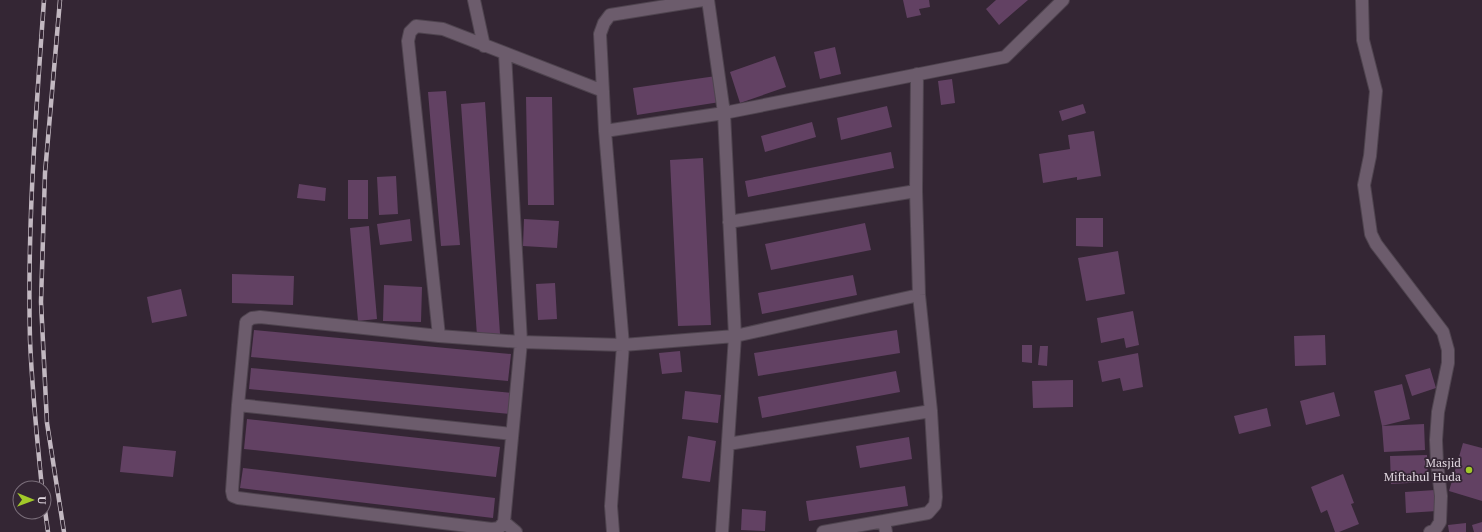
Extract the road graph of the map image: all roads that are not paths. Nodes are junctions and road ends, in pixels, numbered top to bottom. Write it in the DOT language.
graph roads {
  1 [pos="474,0"];
  2 [pos="703,0"];
  3 [pos="708,0"];
  4 [pos="1063,0"];
  5 [pos="1362,0"];
  6 [pos="484,46"];
  7 [pos="505,54"];
  8 [pos="917,74"];
  9 [pos="603,91"];
  10 [pos="724,113"];
  11 [pos="605,131"];
  12 [pos="916,191"];
  13 [pos="729,222"];
  14 [pos="919,295"];
  15 [pos="439,336"];
  16 [pos="735,336"];
  17 [pos="521,342"];
  18 [pos="623,345"];
  19 [pos="238,405"];
  20 [pos="931,411"];
  21 [pos="512,434"];
  22 [pos="728,444"];
  23 [pos="504,522"];
  24 [pos="885,526"];
  25 [pos="516,532"];
  26 [pos="613,532"];
  27 [pos="722,532"];
  28 [pos="823,532"];
  29 [pos="1430,532"];
  1 -- 6 [label="street"];
  2 -- 9 [label="street"];
  3 -- 10 [label="street"];
  4 -- 8 [label="street"];
  5 -- 29 [label="street"];
  6 -- 7 [label="street"];
  6 -- 15 [label="street"];
  7 -- 9 [label="street"];
  7 -- 17 [label="street"];
  8 -- 10 [label="street"];
  8 -- 12 [label="street"];
  9 -- 11 [label="street"];
  10 -- 11 [label="street"];
  10 -- 13 [label="street"];
  11 -- 18 [label="street"];
  12 -- 13 [label="street"];
  12 -- 14 [label="street"];
  13 -- 16 [label="street"];
  14 -- 16 [label="street"];
  14 -- 20 [label="street"];
  15 -- 17 [label="street"];
  15 -- 19 [label="street"];
  16 -- 18 [label="street"];
  16 -- 22 [label="street"];
  17 -- 18 [label="street"];
  17 -- 21 [label="street"];
  18 -- 26 [label="street"];
  19 -- 21 [label="street"];
  19 -- 23 [label="street"];
  20 -- 22 [label="street"];
  20 -- 24 [label="street"];
  21 -- 23 [label="street"];
  22 -- 27 [label="street"];
  23 -- 25 [label="street"];
  24 -- 28 [label="street"];
}
